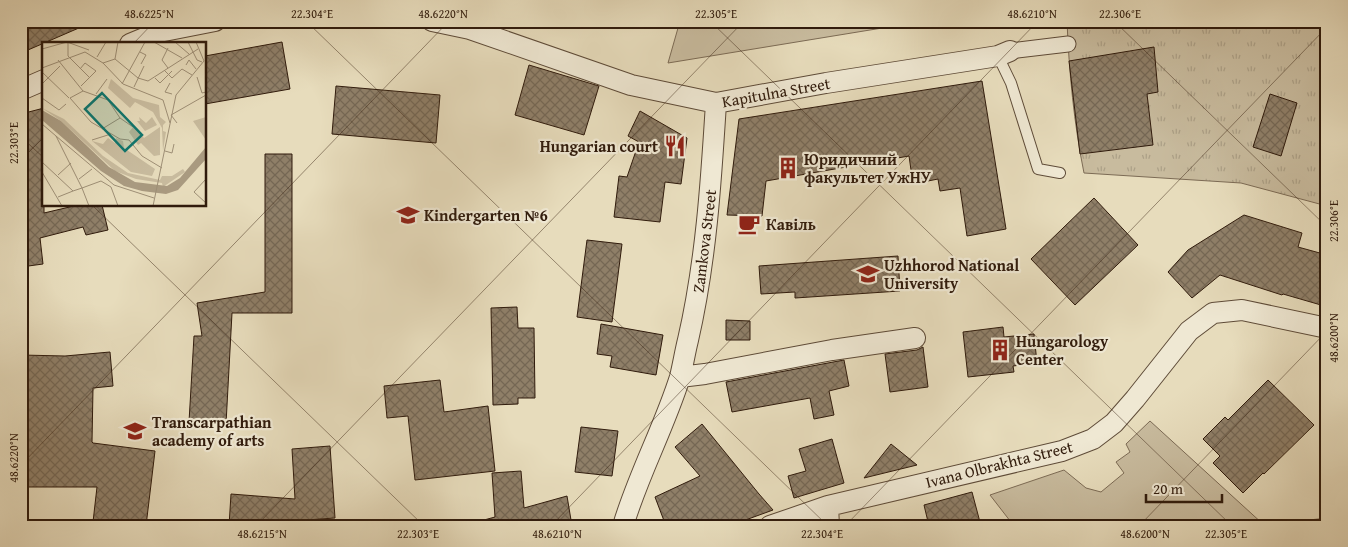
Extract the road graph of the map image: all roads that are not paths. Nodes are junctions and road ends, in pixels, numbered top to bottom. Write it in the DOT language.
graph roads {
  1 [pos="215,21"];
  2 [pos="432,21"];
  3 [pos="135,42"];
  4 [pos="1068,44"];
  5 [pos="1004,54"];
  6 [pos="42,81"];
  7 [pos="21,90"];
  8 [pos="716,103"];
  9 [pos="1060,173"];
  10 [pos="1327,328"];
  11 [pos="915,338"];
  12 [pos="680,377"];
  13 [pos="829,516"];
  14 [pos="623,526"];
  15 [pos="770,526"];
  1 -- 3 [label="street"];
  2 -- 8 [label="street, Kapitulna Street"];
  4 -- 5 [label="street, Kapitulna Street"];
  5 -- 8 [label="street, Kapitulna Street"];
  5 -- 9 [label="lane"];
  6 -- 7 [label="street"];
  8 -- 12 [label="street, Zamkova Street"];
  10 -- 13 [label="street, Ivana Olbrakhta Street"];
  11 -- 12 [label="street"];
  12 -- 14 [label="street, Zamkova Street"];
  13 -- 15 [label="street, Ivana Olbrakhta Street"];
}
